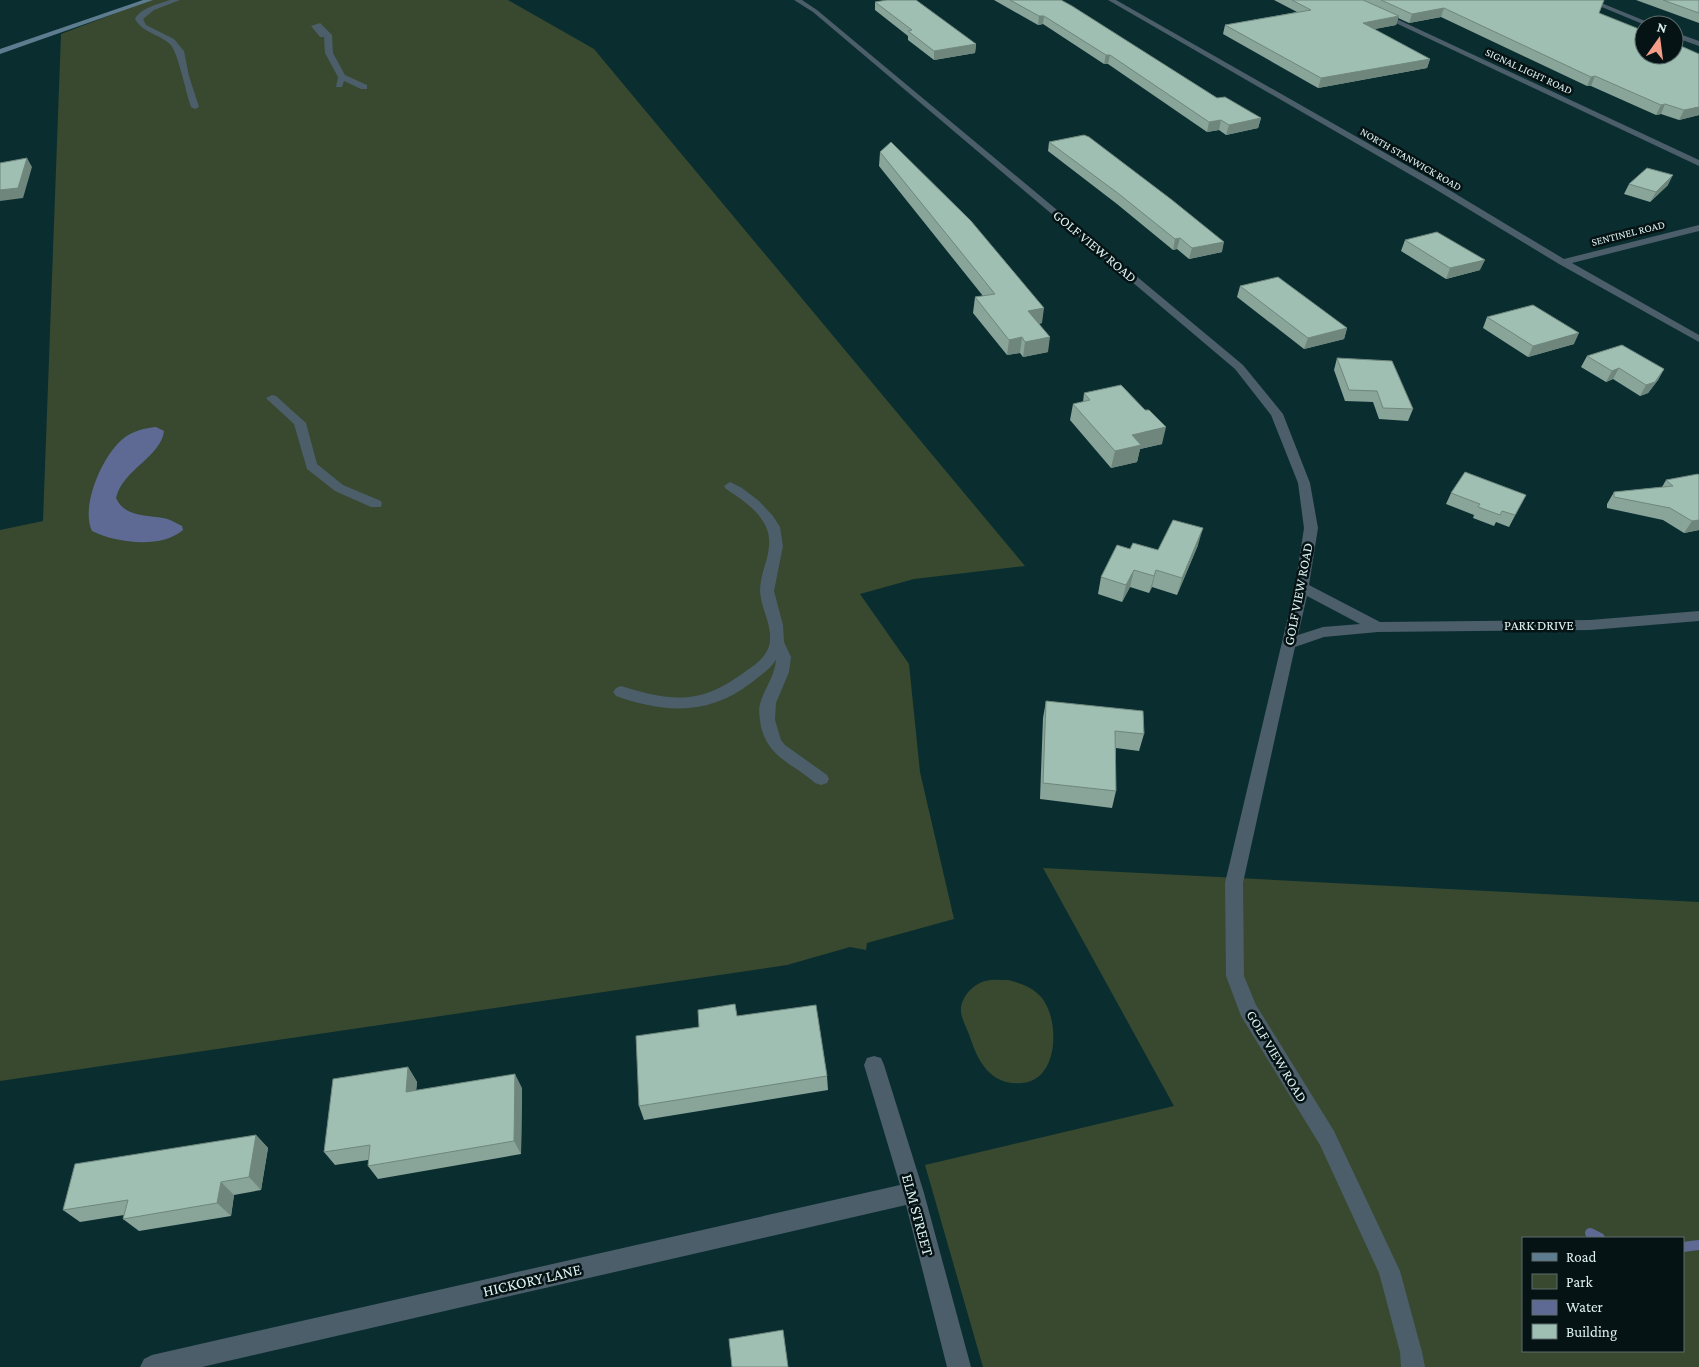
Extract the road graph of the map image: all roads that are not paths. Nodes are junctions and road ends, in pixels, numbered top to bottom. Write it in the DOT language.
graph roads {
  1 [pos="150,0"];
  2 [pos="177,0"];
  3 [pos="797,0"];
  4 [pos="1111,0"];
  5 [pos="1350,0"];
  6 [pos="1588,0"];
  7 [pos="1634,18"];
  8 [pos="323,35"];
  9 [pos="1684,38"];
  10 [pos="1699,44"];
  11 [pos="0,52"];
  12 [pos="364,87"];
  13 [pos="195,106"];
  14 [pos="1699,163"];
  15 [pos="1699,228"];
  16 [pos="1563,262"];
  17 [pos="1699,340"];
  18 [pos="272,398"];
  19 [pos="730,486"];
  20 [pos="376,504"];
  21 [pos="1302,587"];
  22 [pos="1699,616"];
  23 [pos="1378,626"];
  24 [pos="777,644"];
  25 [pos="1289,644"];
  26 [pos="621,692"];
  27 [pos="821,779"];
  28 [pos="874,1065"];
  29 [pos="913,1193"];
  30 [pos="152,1367"];
  31 [pos="958,1367"];
  32 [pos="1413,1367"];
  1 -- 11 [label="main road"];
  2 -- 13 [label="street"];
  3 -- 21 [label="street, GOLF VIEW ROAD"];
  4 -- 16 [label="street, NORTH STANWICK ROAD"];
  5 -- 14 [label="street, SIGNAL LIGHT ROAD"];
  6 -- 7 [label="street"];
  8 -- 12 [label="street"];
  9 -- 10 [label="street"];
  15 -- 16 [label="street, SENTINEL ROAD"];
  16 -- 17 [label="street, NORTH STANWICK ROAD"];
  18 -- 20 [label="street"];
  19 -- 24 [label="street"];
  21 -- 23 [label="street, PARK DRIVE"];
  21 -- 25 [label="street, GOLF VIEW ROAD"];
  22 -- 23 [label="street, PARK DRIVE"];
  23 -- 25 [label="street, PARK DRIVE"];
  24 -- 26 [label="street"];
  24 -- 27 [label="street"];
  25 -- 32 [label="street, GOLF VIEW ROAD"];
  28 -- 29 [label="street, ELM STREET"];
  29 -- 30 [label="street, HICKORY LANE"];
  29 -- 31 [label="street, ELM STREET"];
}
